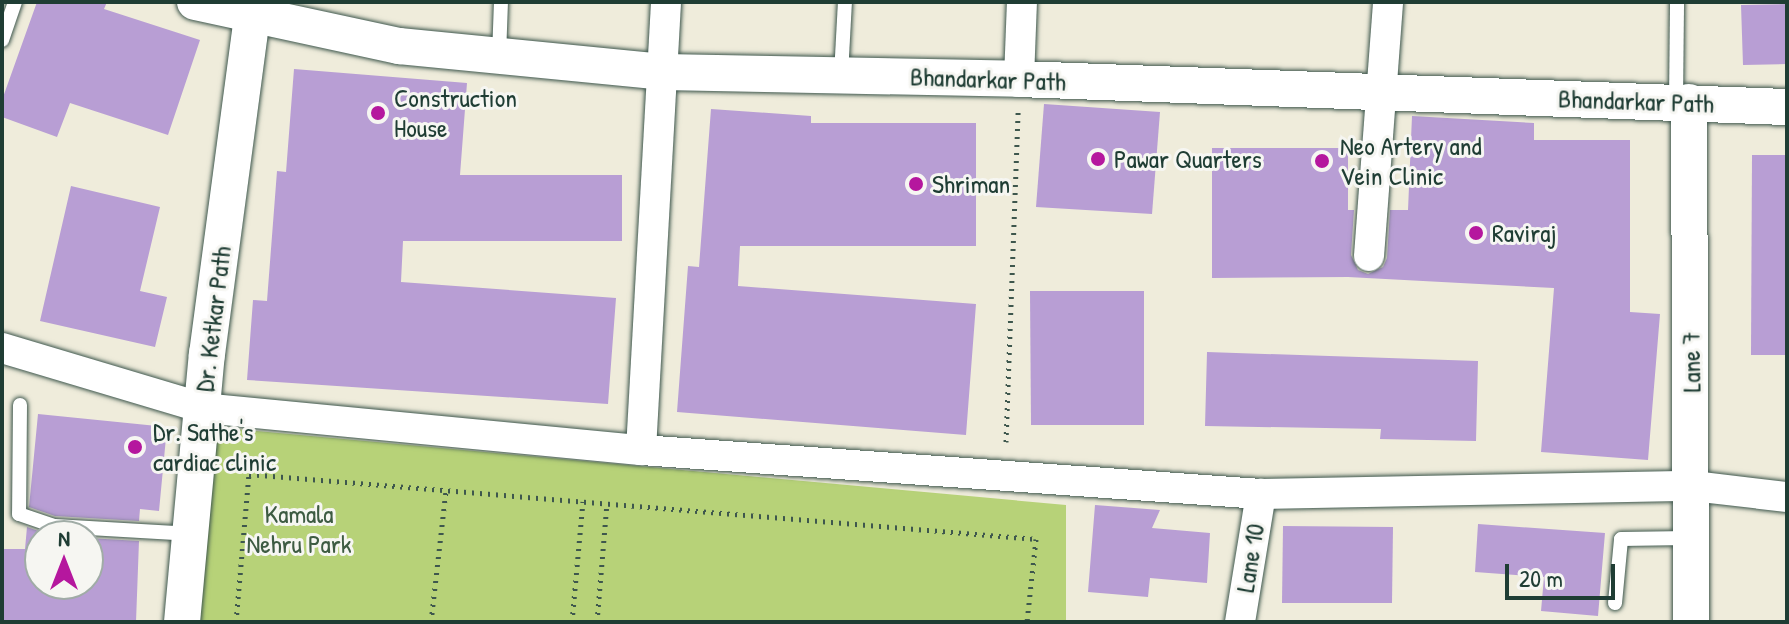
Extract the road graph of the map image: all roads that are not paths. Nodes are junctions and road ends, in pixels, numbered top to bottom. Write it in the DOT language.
graph roads {
  1 [pos="15,2"];
  2 [pos="195,2"];
  3 [pos="501,2"];
  4 [pos="666,2"];
  5 [pos="845,2"];
  6 [pos="1022,2"];
  7 [pos="1388,2"];
  8 [pos="1677,2"];
  9 [pos="254,10"];
  10 [pos="2,40"];
  11 [pos="499,56"];
  12 [pos="663,72"];
  13 [pos="841,75"];
  14 [pos="1019,79"];
  15 [pos="1383,93"];
  16 [pos="1682,102"];
  17 [pos="1787,107"];
  18 [pos="1369,256"];
  19 [pos="2,348"];
  20 [pos="20,405"];
  21 [pos="203,408"];
  22 [pos="641,450"];
  23 [pos="1693,486"];
  24 [pos="1261,494"];
  25 [pos="1787,497"];
  26 [pos="191,534"];
  27 [pos="1693,538"];
  28 [pos="1615,603"];
  29 [pos="182,622"];
  30 [pos="1240,622"];
  31 [pos="1691,622"];
  1 -- 10 [label="lane"];
  2 -- 9 [label="street, Bhandarkar Path"];
  3 -- 11 [label="lane"];
  4 -- 12 [label="street"];
  5 -- 13 [label="lane"];
  6 -- 14 [label="street"];
  7 -- 15 [label="street"];
  8 -- 16 [label="lane"];
  9 -- 11 [label="street, Bhandarkar Path"];
  9 -- 21 [label="street, Dr. Ketkar Path"];
  11 -- 12 [label="street, Bhandarkar Path"];
  12 -- 13 [label="street, Bhandarkar Path"];
  12 -- 22 [label="street"];
  13 -- 14 [label="street, Bhandarkar Path"];
  14 -- 15 [label="street, Bhandarkar Path"];
  15 -- 16 [label="street, Bhandarkar Path"];
  15 -- 18 [label="street"];
  16 -- 17 [label="street, Bhandarkar Path"];
  16 -- 23 [label="street, Lane 7"];
  19 -- 21 [label="street"];
  20 -- 26 [label="lane"];
  21 -- 22 [label="street"];
  21 -- 26 [label="street, Dr. Ketkar Path"];
  22 -- 24 [label="street"];
  23 -- 24 [label="street"];
  23 -- 25 [label="street"];
  23 -- 27 [label="street, Lane 7"];
  24 -- 30 [label="street, Lane 10"];
  26 -- 29 [label="street, Dr. Ketkar Path"];
  27 -- 28 [label="lane"];
  27 -- 31 [label="street, Lane 7"];
}
